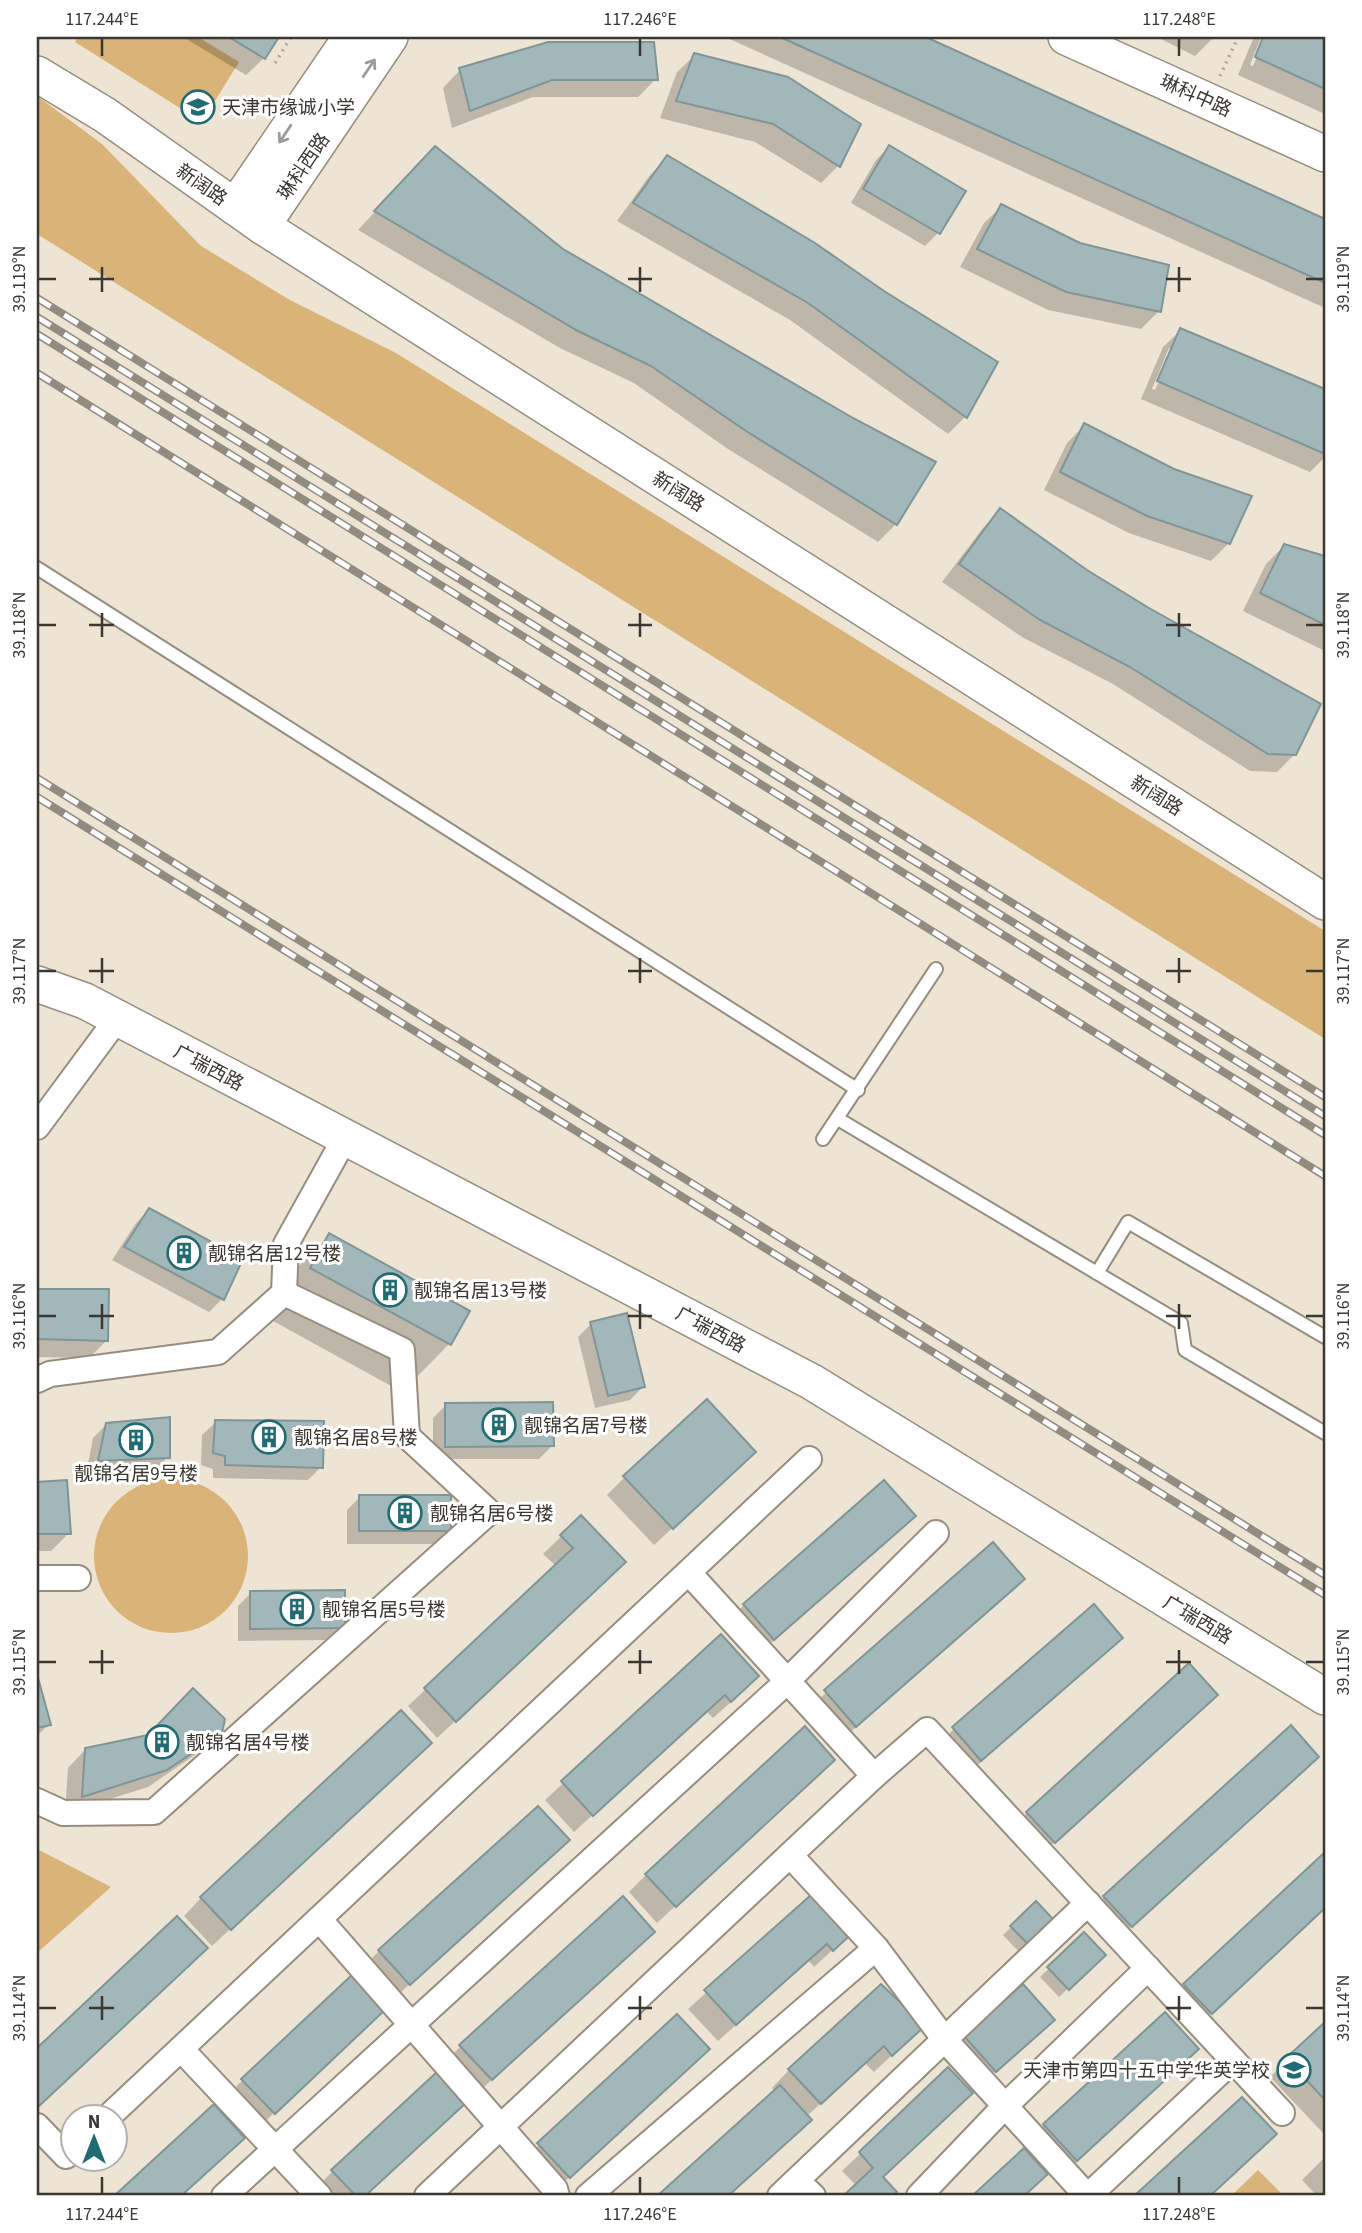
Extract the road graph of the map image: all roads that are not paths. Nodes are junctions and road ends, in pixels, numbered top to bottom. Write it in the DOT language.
graph roads {
  1 [pos="351,37"];
  2 [pos="390,37"];
  3 [pos="1066,37"];
  4 [pos="1096,37"];
  5 [pos="37,74"];
  6 [pos="1325,141"];
  7 [pos="1325,154"];
  8 [pos="249,217"];
  9 [pos="37,568"];
  10 [pos="1320,888"];
  11 [pos="936,969"];
  12 [pos="37,984"];
  13 [pos="117,1019"];
  14 [pos="858,1090"];
  15 [pos="838,1119"];
  16 [pos="37,1127"];
  17 [pos="345,1138"];
  18 [pos="824,1139"];
  19 [pos="1097,1273"];
  20 [pos="284,1293"];
  21 [pos="1325,1337"];
  22 [pos="37,1380"];
  23 [pos="1325,1433"];
  24 [pos="810,1459"];
  25 [pos="936,1534"];
  26 [pos="689,1573"];
  27 [pos="37,1578"];
  28 [pos="78,1578"];
  29 [pos="787,1681"];
  30 [pos="1325,1697"];
  31 [pos="874,1776"];
  32 [pos="37,1801"];
  33 [pos="790,1855"];
  34 [pos="1088,1903"];
  35 [pos="319,1919"];
  36 [pos="876,1948"];
  37 [pos="1148,1968"];
  38 [pos="412,2025"];
  39 [pos="945,2040"];
  40 [pos="181,2049"];
  41 [pos="1233,2060"];
  42 [pos="122,2104"];
  43 [pos="1005,2106"];
  44 [pos="1282,2113"];
  45 [pos="37,2126"];
  46 [pos="500,2127"];
  47 [pos="60,2150"];
  48 [pos="275,2150"];
  49 [pos="797,2191"];
  50 [pos="224,2196"];
  51 [pos="319,2196"];
  52 [pos="427,2196"];
  53 [pos="557,2196"];
  54 [pos="589,2196"];
  55 [pos="919,2196"];
  56 [pos="1087,2196"];
  1 -- 8 [label="street, 琳科西路, one-way"];
  8 -- 2 [label="street, 琳科西路, one-way"];
  3 -- 7 [label="street, 琳科中路"];
  4 -- 6 [label="street, 琳科中路"];
  5 -- 8 [label="street, 新阔路"];
  8 -- 10 [label="street, 新阔路"];
  9 -- 14 [label="lane"];
  11 -- 14 [label="lane"];
  12 -- 13 [label="street, 广瑞西路"];
  13 -- 16 [label="street"];
  13 -- 17 [label="street, 广瑞西路"];
  14 -- 15 [label="lane"];
  15 -- 18 [label="lane"];
  15 -- 19 [label="lane"];
  17 -- 20 [label="street"];
  17 -- 30 [label="street, 广瑞西路"];
  19 -- 21 [label="lane"];
  19 -- 23 [label="lane"];
  20 -- 22 [label="street"];
  20 -- 32 [label="street"];
  24 -- 26 [label="street"];
  25 -- 29 [label="street"];
  26 -- 29 [label="street"];
  26 -- 35 [label="street"];
  27 -- 28 [label="street"];
  29 -- 31 [label="street"];
  29 -- 38 [label="street"];
  31 -- 33 [label="street"];
  31 -- 34 [label="street"];
  33 -- 36 [label="street"];
  33 -- 46 [label="street"];
  34 -- 37 [label="street"];
  34 -- 39 [label="street"];
  35 -- 38 [label="street"];
  35 -- 40 [label="street"];
  36 -- 39 [label="street"];
  36 -- 54 [label="street"];
  37 -- 41 [label="street"];
  37 -- 43 [label="street"];
  38 -- 46 [label="street"];
  38 -- 48 [label="street"];
  39 -- 43 [label="street"];
  39 -- 49 [label="street"];
  40 -- 42 [label="street"];
  40 -- 48 [label="street"];
  41 -- 44 [label="street"];
  41 -- 56 [label="street"];
  43 -- 55 [label="street"];
  43 -- 56 [label="street"];
  45 -- 47 [label="street"];
  46 -- 52 [label="street"];
  46 -- 53 [label="street"];
  48 -- 50 [label="street"];
  48 -- 51 [label="street"];
}
